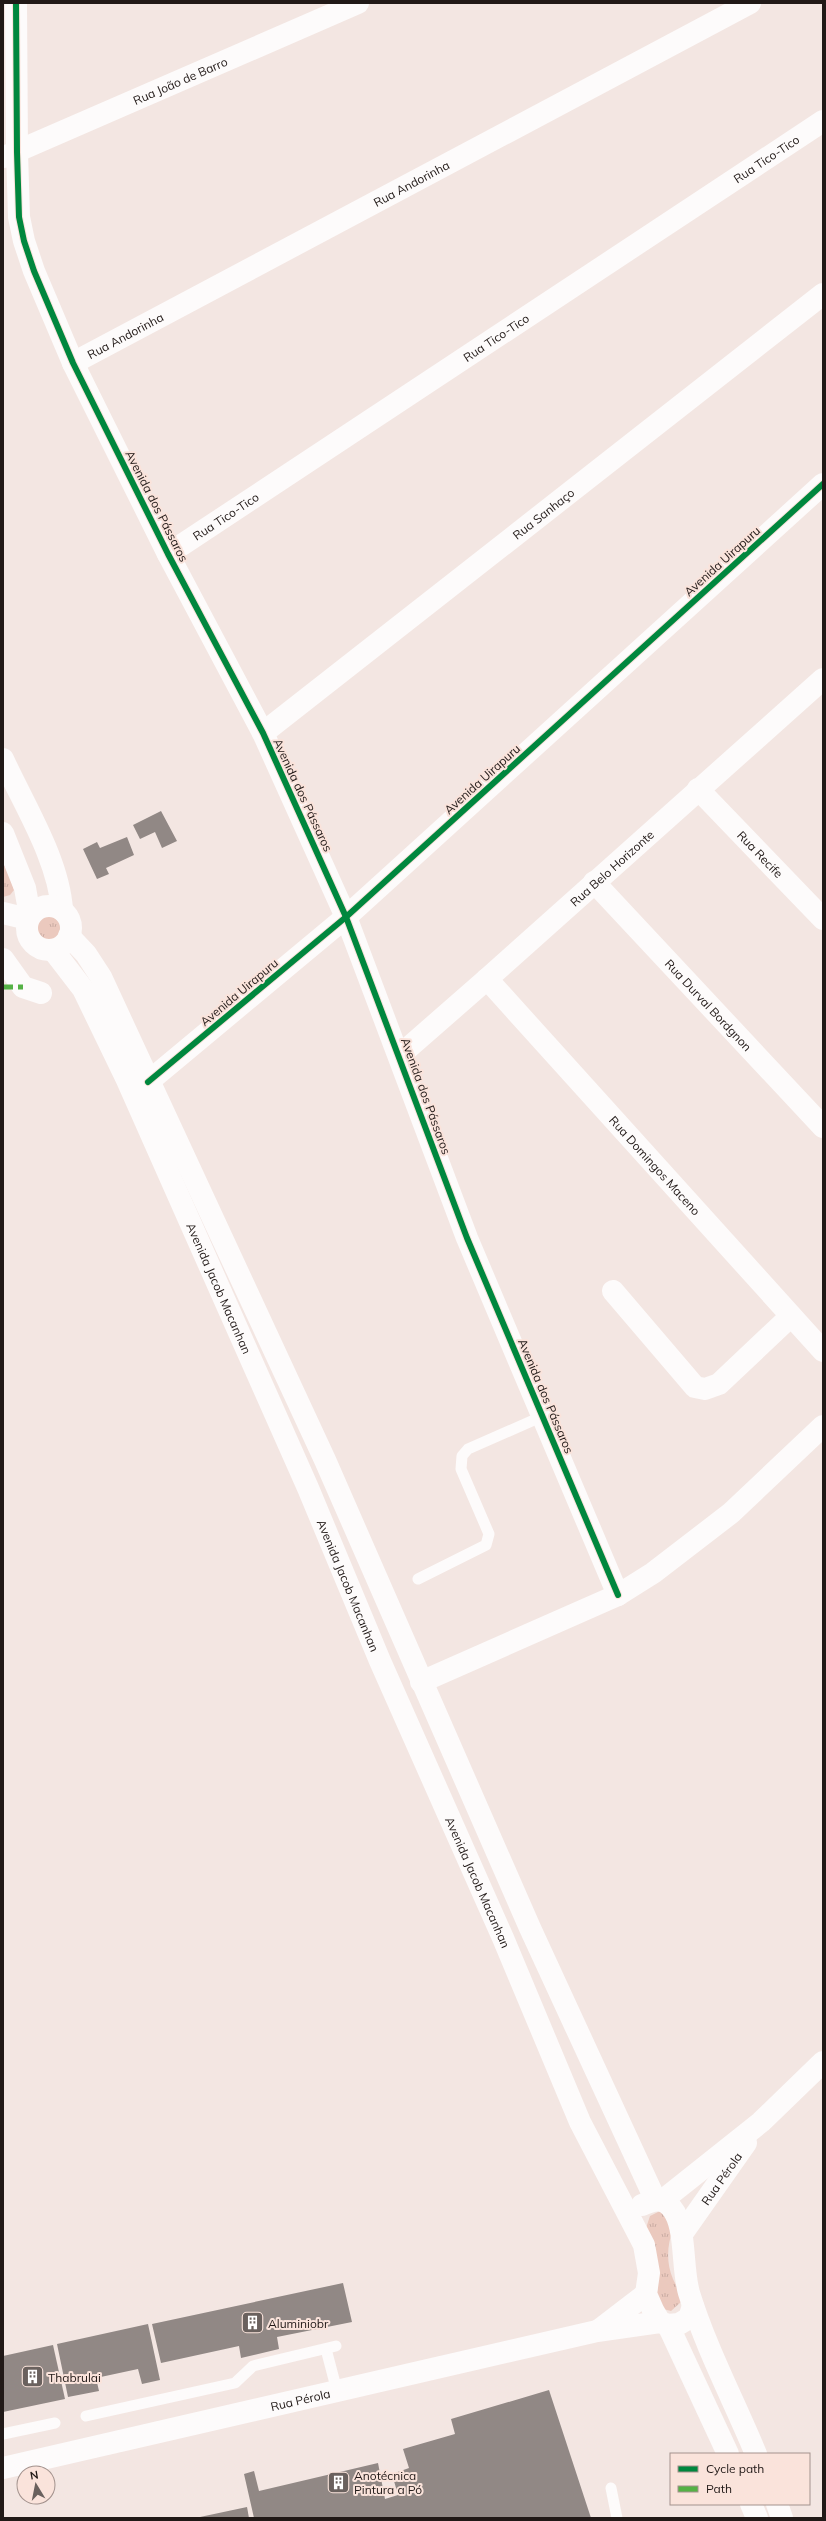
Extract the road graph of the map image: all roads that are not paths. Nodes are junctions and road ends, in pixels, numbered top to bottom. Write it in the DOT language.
graph roads {
  1 [pos="16,3"];
  2 [pos="358,3"];
  3 [pos="750,3"];
  4 [pos="823,121"];
  5 [pos="10,154"];
  6 [pos="823,294"];
  7 [pos="73,364"];
  8 [pos="823,484"];
  9 [pos="168,554"];
  10 [pos="819,690"];
  11 [pos="263,733"];
  12 [pos="3,759"];
  13 [pos="698,789"];
  14 [pos="3,833"];
  15 [pos="594,882"];
  16 [pos="62,910"];
  17 [pos="3,913"];
  18 [pos="29,917"];
  19 [pos="346,917"];
  20 [pos="823,919"];
  21 [pos="69,936"];
  22 [pos="53,950"];
  23 [pos="3,959"];
  24 [pos="488,979"];
  25 [pos="41,993"];
  26 [pos="399,1056"];
  27 [pos="148,1082"];
  28 [pos="823,1127"];
  29 [pos="613,1291"];
  30 [pos="791,1316"];
  31 [pos="823,1350"];
  32 [pos="543,1416"];
  33 [pos="823,1426"];
  34 [pos="418,1579"];
  35 [pos="618,1595"];
  36 [pos="421,1682"];
  37 [pos="823,2062"];
  38 [pos="761,2122"];
  39 [pos="659,2200"];
  40 [pos="633,2228"];
  41 [pos="682,2234"];
  42 [pos="646,2294"];
  43 [pos="693,2306"];
  44 [pos="664,2324"];
  45 [pos="597,2331"];
  46 [pos="337,2391"];
  47 [pos="86,2416"];
  48 [pos="55,2423"];
  49 [pos="3,2434"];
  50 [pos="728,2453"];
  51 [pos="756,2453"];
  52 [pos="3,2468"];
  53 [pos="611,2488"];
  54 [pos="751,2505"];
  55 [pos="777,2505"];
  56 [pos="617,2518"];
  57 [pos="757,2518"];
  58 [pos="782,2518"];
  1 -- 5 [label="street, Avenida dos Pássaros"];
  2 -- 5 [label="street, Rua João de Barro"];
  3 -- 7 [label="street, Rua Andorinha"];
  4 -- 9 [label="street, Rua Tico-Tico"];
  5 -- 7 [label="street, Avenida dos Pássaros"];
  6 -- 11 [label="street, Rua Sanhaço"];
  7 -- 9 [label="street, Avenida dos Pássaros"];
  8 -- 19 [label="street, Avenida Uirapuru"];
  9 -- 11 [label="street, Avenida dos Pássaros"];
  10 -- 13 [label="street, Rua Belo Horizonte"];
  11 -- 19 [label="street, Avenida dos Pássaros"];
  12 -- 16 [label="street"];
  13 -- 15 [label="street, Rua Belo Horizonte"];
  13 -- 20 [label="street, Rua Recife"];
  14 -- 18 [label="street"];
  15 -- 24 [label="street, Rua Belo Horizonte"];
  15 -- 28 [label="street, Rua Durval Bordgnon"];
  16 -- 18 [label="street"];
  16 -- 21 [label="street"];
  17 -- 18 [label="street"];
  18 -- 22 [label="street"];
  19 -- 26 [label="street, Avenida dos Pássaros"];
  19 -- 27 [label="street, Avenida Uirapuru"];
  21 -- 22 [label="street"];
  21 -- 27 [label="street, Avenida Jacob Macanhan"];
  22 -- 40 [label="street, Avenida Jacob Macanhan"];
  23 -- 25 [label="street"];
  24 -- 26 [label="street, Rua Belo Horizonte"];
  24 -- 30 [label="street, Rua Domingos Maceno"];
  26 -- 32 [label="street, Avenida dos Pássaros"];
  27 -- 36 [label="street, Avenida Jacob Macanhan"];
  29 -- 30 [label="street"];
  30 -- 31 [label="street, Rua Domingos Maceno"];
  32 -- 34 [label="lane"];
  32 -- 35 [label="street, Avenida dos Pássaros"];
  33 -- 35 [label="street"];
  35 -- 36 [label="street"];
  36 -- 39 [label="street, Avenida Jacob Macanhan"];
  37 -- 38 [label="street, Rua Pérola"];
  38 -- 39 [label="street, Rua Pérola"];
  38 -- 41 [label="street, Rua Pérola"];
  39 -- 40 [label="street"];
  39 -- 41 [label="street, Avenida Jacob Macanhan"];
  40 -- 42 [label="street, Avenida Jacob Macanhan"];
  41 -- 43 [label="street, Avenida Jacob Macanhan"];
  42 -- 44 [label="street"];
  42 -- 45 [label="street, Rua Pérola"];
  43 -- 44 [label="street"];
  43 -- 51 [label="street, Avenida Jacob Macanhan"];
  44 -- 45 [label="street, Rua Pérola"];
  44 -- 50 [label="street"];
  45 -- 46 [label="street, Rua Pérola"];
  46 -- 47 [label="lane"];
  46 -- 52 [label="street, Rua Pérola"];
  48 -- 49 [label="lane"];
  53 -- 56 [label="lane"];
  54 -- 57 [label="street"];
  55 -- 58 [label="street"];
}
